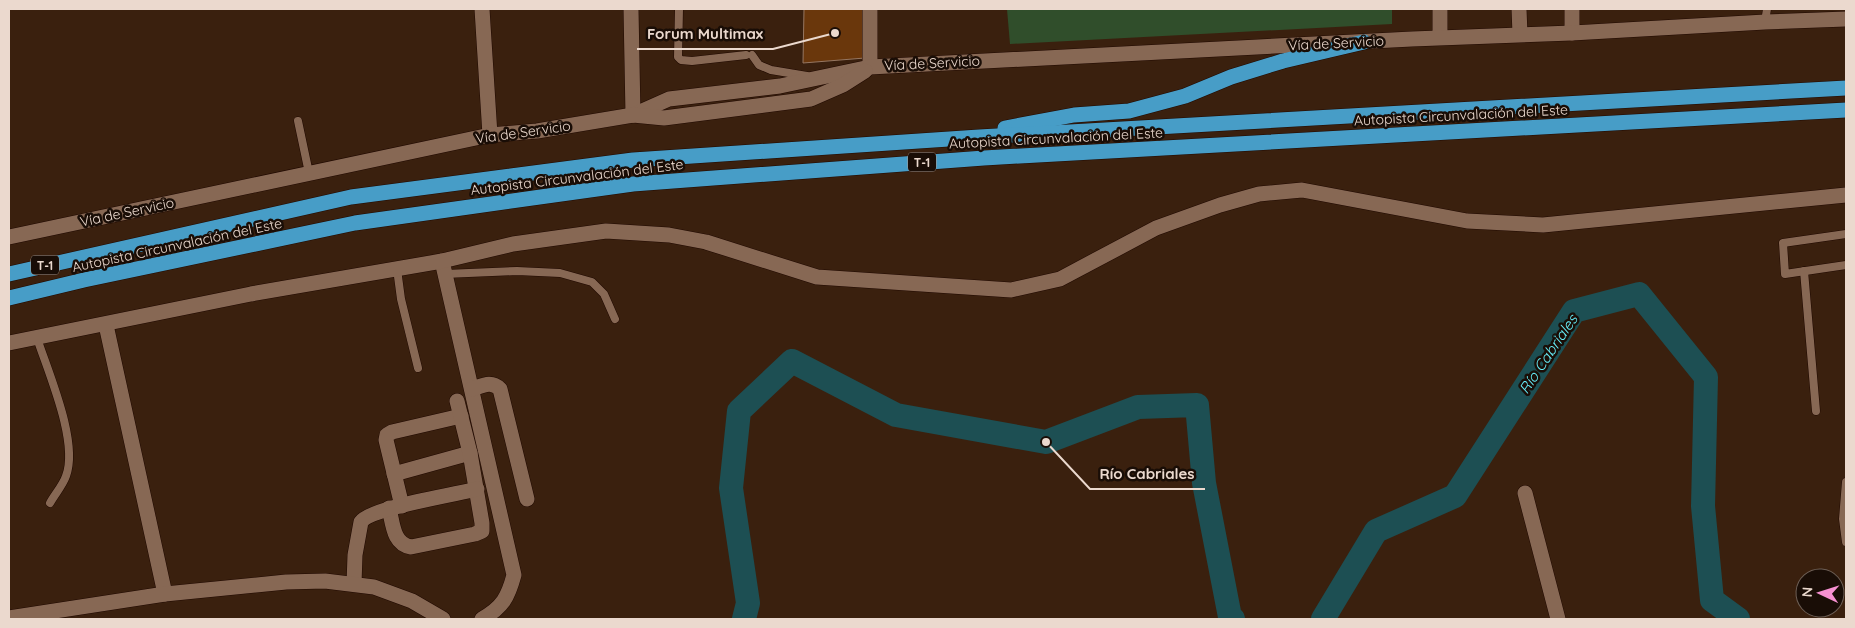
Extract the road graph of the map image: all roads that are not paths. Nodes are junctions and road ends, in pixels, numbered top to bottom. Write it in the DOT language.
graph roads {
  1 [pos="482,9"];
  2 [pos="631,9"];
  3 [pos="679,9"];
  4 [pos="870,9"];
  5 [pos="1440,9"];
  6 [pos="1519,9"];
  7 [pos="1572,9"];
  8 [pos="1766,15"];
  9 [pos="1846,19"];
  10 [pos="1572,33"];
  11 [pos="1520,34"];
  12 [pos="1440,37"];
  13 [pos="1364,42"];
  14 [pos="870,67"];
  15 [pos="814,78"];
  16 [pos="780,86"];
  17 [pos="1846,88"];
  18 [pos="744,90"];
  19 [pos="774,105"];
  20 [pos="738,109"];
  21 [pos="1846,110"];
  22 [pos="634,115"];
  23 [pos="298,121"];
  24 [pos="490,135"];
  25 [pos="970,138"];
  26 [pos="309,174"];
  27 [pos="1846,195"];
  28 [pos="1846,234"];
  29 [pos="9,237"];
  30 [pos="1846,265"];
  31 [pos="444,267"];
  32 [pos="397,269"];
  33 [pos="1804,271"];
  34 [pos="9,274"];
  35 [pos="9,298"];
  36 [pos="614,318"];
  37 [pos="106,325"];
  38 [pos="37,338"];
  39 [pos="9,344"];
  40 [pos="418,368"];
  41 [pos="472,389"];
  42 [pos="457,401"];
  43 [pos="1816,411"];
  44 [pos="461,416"];
  45 [pos="470,453"];
  46 [pos="394,474"];
  47 [pos="1846,482"];
  48 [pos="477,489"];
  49 [pos="1525,493"];
  50 [pos="527,499"];
  51 [pos="50,503"];
  52 [pos="395,507"];
  53 [pos="1846,542"];
  54 [pos="354,584"];
  55 [pos="165,594"];
  56 [pos="9,618"];
  57 [pos="442,619"];
  58 [pos="482,619"];
  59 [pos="1558,619"];
  1 -- 24 [label="street"];
  2 -- 22 [label="street"];
  3 -- 15 [label="lane"];
  4 -- 14 [label="street"];
  5 -- 12 [label="street"];
  6 -- 11 [label="street"];
  7 -- 10 [label="street"];
  8 -- 9 [label="street, Vía de Servicio"];
  8 -- 10 [label="street, Vía de Servicio"];
  10 -- 11 [label="street, Vía de Servicio"];
  11 -- 12 [label="street, Vía de Servicio"];
  12 -- 13 [label="street, Vía de Servicio"];
  13 -- 14 [label="street, Vía de Servicio"];
  13 -- 25 [label="highway"];
  14 -- 15 [label="street"];
  14 -- 19 [label="street, Vía de Servicio"];
  15 -- 16 [label="street"];
  16 -- 18 [label="street"];
  16 -- 19 [label="street"];
  17 -- 25 [label="highway, Autopista Circunvalación del Este / T-1"];
  18 -- 20 [label="lane"];
  18 -- 22 [label="street"];
  19 -- 20 [label="street, Vía de Servicio"];
  20 -- 22 [label="street, Vía de Servicio"];
  21 -- 35 [label="highway, Autopista Circunvalación del Este / T-1"];
  22 -- 24 [label="street, Vía de Servicio"];
  23 -- 26 [label="lane"];
  24 -- 26 [label="street, Vía de Servicio"];
  25 -- 34 [label="highway, Autopista Circunvalación del Este / T-1"];
  26 -- 29 [label="street, Vía de Servicio"];
  27 -- 31 [label="street"];
  28 -- 33 [label="lane"];
  30 -- 33 [label="lane"];
  31 -- 32 [label="street"];
  31 -- 36 [label="lane"];
  31 -- 41 [label="street"];
  32 -- 37 [label="street"];
  32 -- 40 [label="lane"];
  33 -- 43 [label="lane"];
  37 -- 38 [label="street"];
  37 -- 55 [label="street"];
  38 -- 39 [label="street"];
  38 -- 51 [label="lane"];
  41 -- 50 [label="street"];
  41 -- 58 [label="street"];
  42 -- 44 [label="street"];
  44 -- 45 [label="street"];
  44 -- 46 [label="street"];
  45 -- 46 [label="street"];
  45 -- 48 [label="street"];
  46 -- 52 [label="street"];
  47 -- 53 [label="lane"];
  48 -- 52 [label="street"];
  48 -- 52 [label="street"];
  49 -- 59 [label="street"];
  52 -- 54 [label="street"];
  54 -- 55 [label="street"];
  54 -- 57 [label="street"];
  55 -- 56 [label="street"];
}
